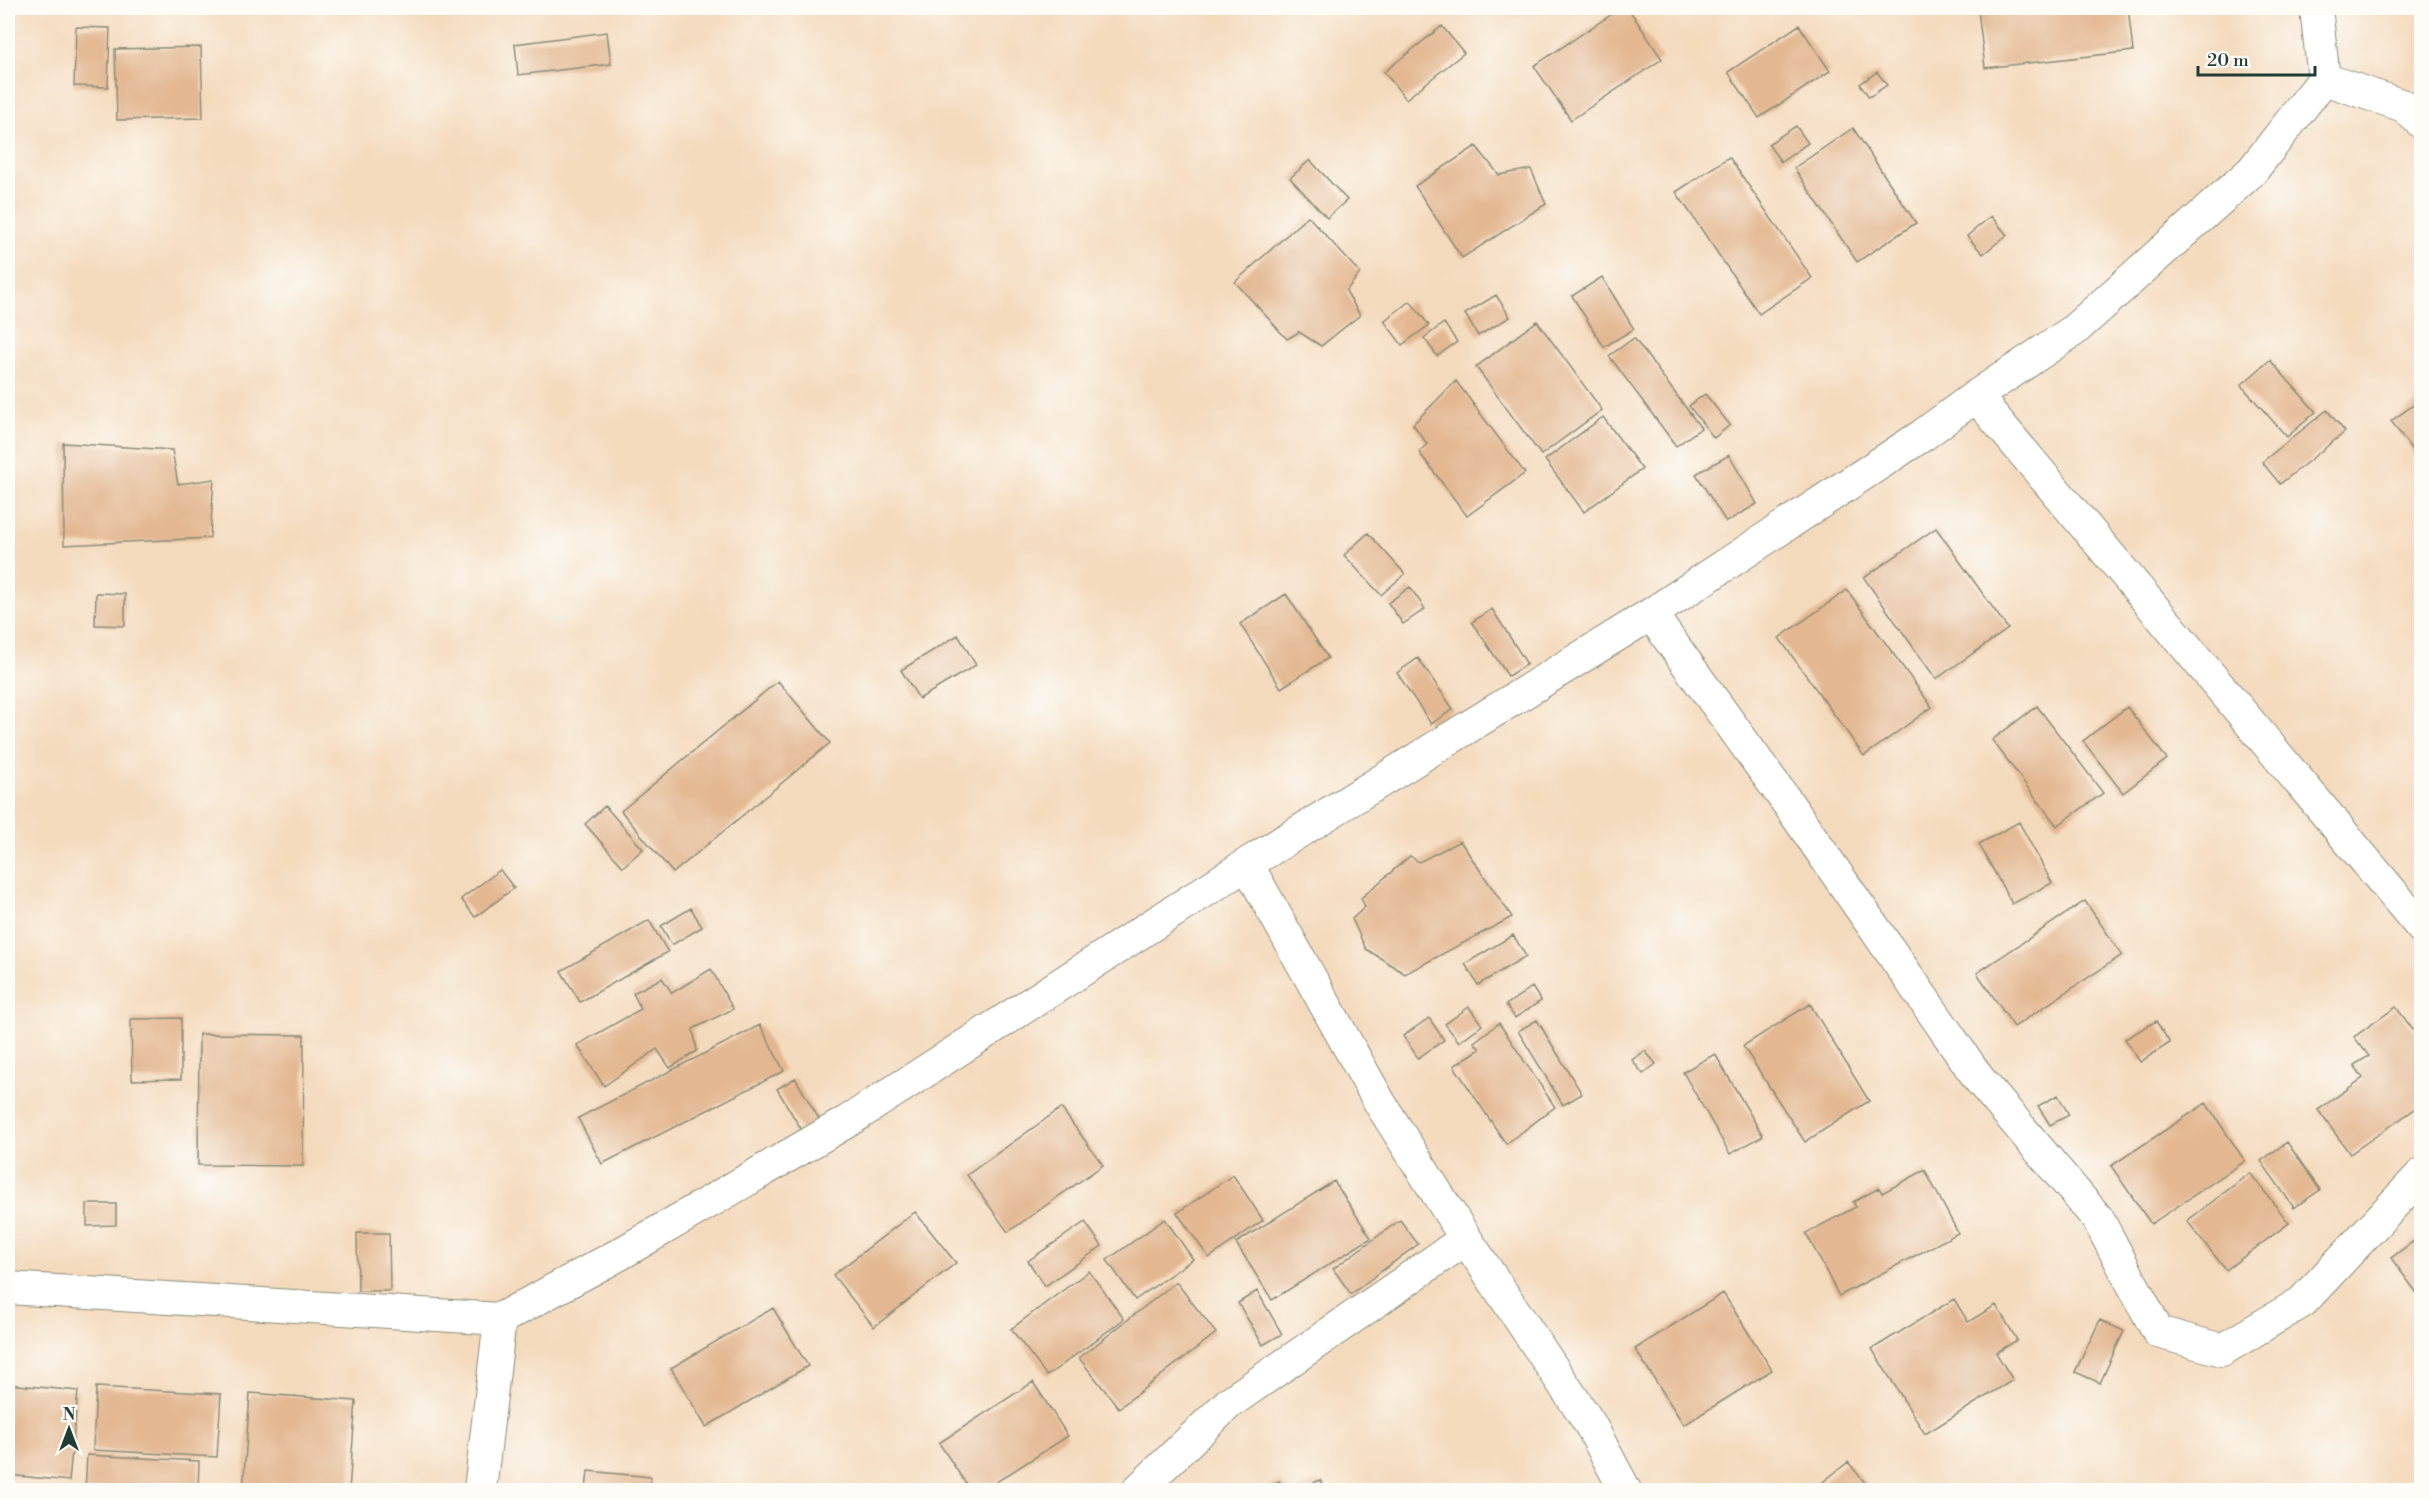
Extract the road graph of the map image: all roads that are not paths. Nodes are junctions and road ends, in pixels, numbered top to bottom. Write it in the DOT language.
graph roads {
  1 [pos="2316,8"];
  2 [pos="2324,79"];
  3 [pos="2421,123"];
  4 [pos="1976,396"];
  5 [pos="1651,615"];
  6 [pos="1247,864"];
  7 [pos="2421,928"];
  8 [pos="2421,1174"];
  9 [pos="1466,1239"];
  10 [pos="8,1288"];
  11 [pos="500,1319"];
  12 [pos="480,1491"];
  13 [pos="1138,1491"];
  14 [pos="1625,1491"];
  1 -- 2 [label="street"];
  2 -- 3 [label="street"];
  2 -- 4 [label="street"];
  4 -- 5 [label="street"];
  4 -- 7 [label="street"];
  5 -- 6 [label="street"];
  5 -- 8 [label="street"];
  6 -- 9 [label="street"];
  6 -- 11 [label="street"];
  9 -- 13 [label="street"];
  9 -- 14 [label="street"];
  10 -- 11 [label="street"];
  11 -- 12 [label="street"];
}
